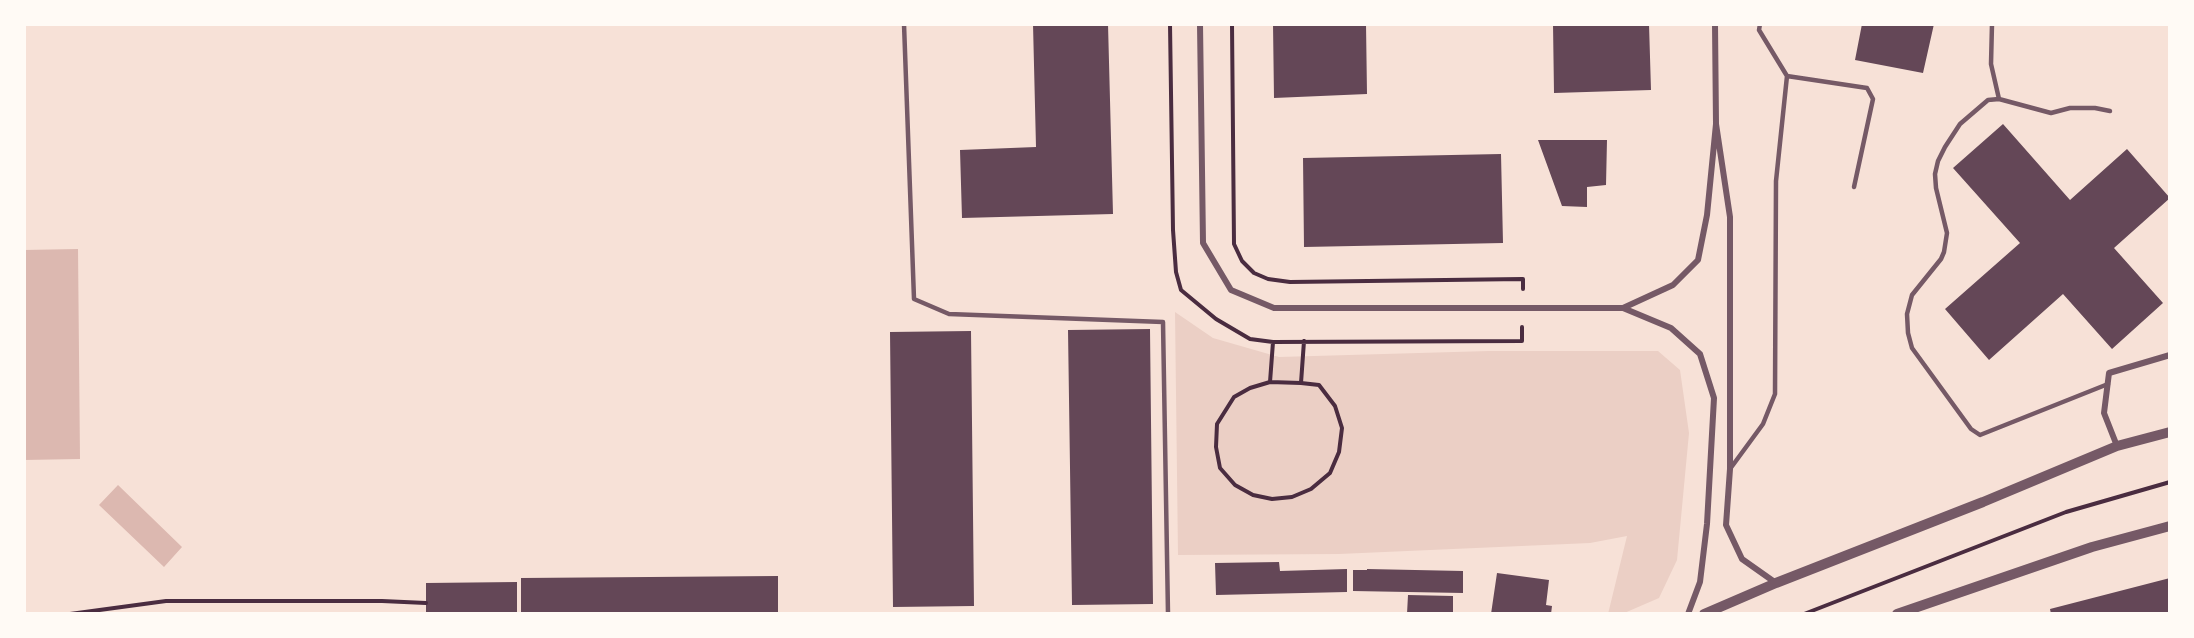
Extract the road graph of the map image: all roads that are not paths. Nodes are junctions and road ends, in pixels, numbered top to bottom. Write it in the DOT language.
graph roads {
  1 [pos="904,24"];
  2 [pos="1200,24"];
  3 [pos="1715,24"];
  4 [pos="1760,24"];
  5 [pos="1992,24"];
  6 [pos="1787,76"];
  7 [pos="1999,99"];
  8 [pos="2110,111"];
  9 [pos="1716,124"];
  10 [pos="1854,187"];
  11 [pos="1623,308"];
  12 [pos="2170,355"];
  13 [pos="2108,384"];
  14 [pos="2170,432"];
  15 [pos="2117,446"];
  16 [pos="1730,469"];
  17 [pos="2170,526"];
  18 [pos="1776,583"];
  19 [pos="1168,614"];
  20 [pos="1688,614"];
  21 [pos="1704,614"];
  22 [pos="1897,614"];
  1 -- 19 [label="lane"];
  2 -- 11 [label="street"];
  3 -- 9 [label="street"];
  4 -- 6 [label="lane"];
  5 -- 7 [label="lane"];
  6 -- 10 [label="lane"];
  6 -- 16 [label="lane"];
  7 -- 8 [label="lane"];
  7 -- 13 [label="lane"];
  9 -- 11 [label="street"];
  9 -- 16 [label="street"];
  11 -- 20 [label="street"];
  12 -- 13 [label="street"];
  13 -- 15 [label="street"];
  14 -- 15 [label="street"];
  15 -- 18 [label="street"];
  16 -- 18 [label="street"];
  17 -- 22 [label="street"];
  18 -- 21 [label="street"];
}
